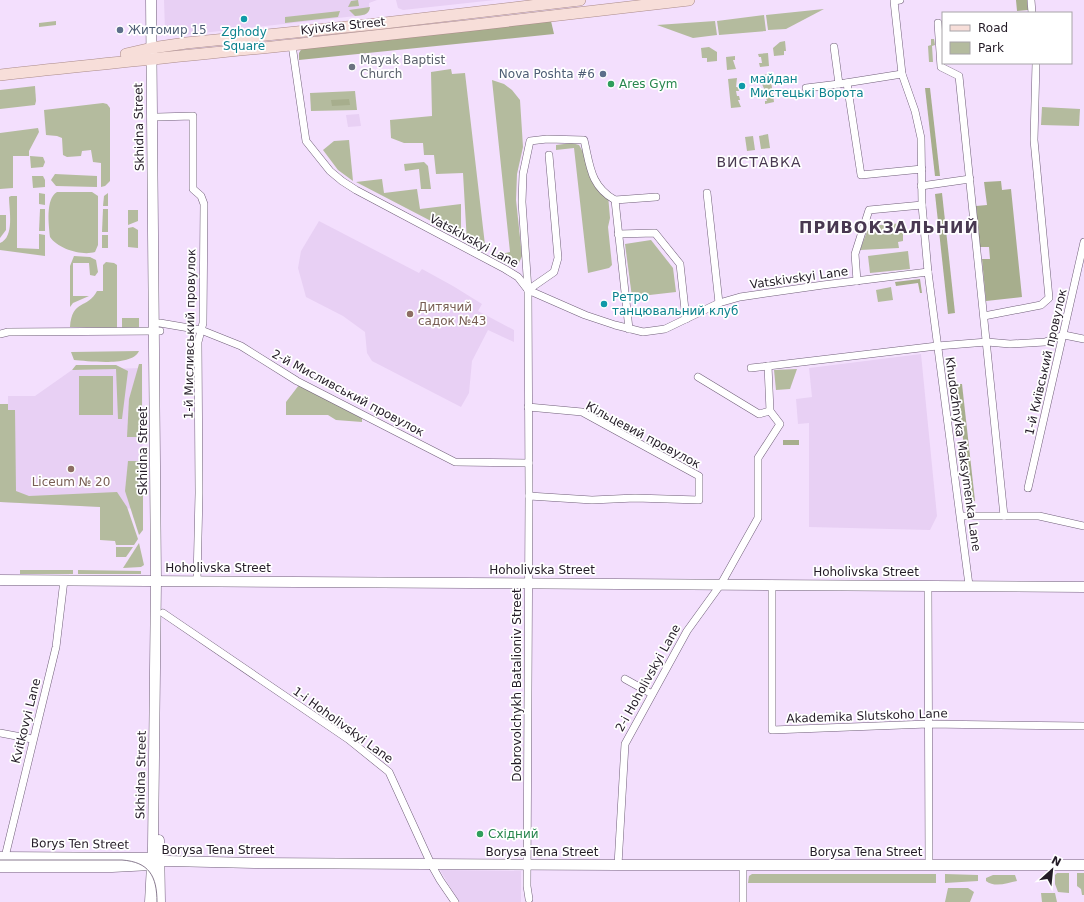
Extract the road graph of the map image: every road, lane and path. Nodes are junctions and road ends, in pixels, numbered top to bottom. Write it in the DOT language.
graph roads {
  1 [pos="152,0"];
  2 [pos="158,0"];
  3 [pos="580,0"];
  4 [pos="689,0"];
  5 [pos="900,0"];
  6 [pos="1031,0"];
  7 [pos="1032,12"];
  8 [pos="938,23"];
  9 [pos="292,45"];
  10 [pos="834,47"];
  11 [pos="155,53"];
  12 [pos="1036,64"];
  13 [pos="0,70"];
  14 [pos="902,74"];
  15 [pos="0,75"];
  16 [pos="847,83"];
  17 [pos="839,84"];
  18 [pos="806,88"];
  19 [pos="158,117"];
  20 [pos="548,155"];
  21 [pos="922,169"];
  22 [pos="970,179"];
  23 [pos="921,186"];
  24 [pos="708,193"];
  25 [pos="656,197"];
  26 [pos="615,200"];
  27 [pos="922,205"];
  28 [pos="618,234"];
  29 [pos="1084,242"];
  30 [pos="1082,263"];
  31 [pos="928,272"];
  32 [pos="857,281"];
  33 [pos="528,290"];
  34 [pos="719,303"];
  35 [pos="984,316"];
  36 [pos="686,319"];
  37 [pos="158,328"];
  38 [pos="630,329"];
  39 [pos="201,330"];
  40 [pos="0,334"];
  41 [pos="1064,335"];
  42 [pos="1084,339"];
  43 [pos="987,342"];
  44 [pos="937,346"];
  45 [pos="768,366"];
  46 [pos="752,368"];
  47 [pos="698,377"];
  48 [pos="528,407"];
  49 [pos="770,411"];
  50 [pos="529,463"];
  51 [pos="1028,488"];
  52 [pos="529,496"];
  53 [pos="961,516"];
  54 [pos="1004,516"];
  55 [pos="1084,526"];
  56 [pos="0,580"];
  57 [pos="64,580"];
  58 [pos="160,581"];
  59 [pos="197,581"];
  60 [pos="528,583"];
  61 [pos="721,584"];
  62 [pos="772,584"];
  63 [pos="928,585"];
  64 [pos="969,585"];
  65 [pos="1084,587"];
  66 [pos="163,613"];
  67 [pos="625,679"];
  68 [pos="652,694"];
  69 [pos="928,724"];
  70 [pos="1084,726"];
  71 [pos="0,733"];
  72 [pos="32,739"];
  73 [pos="2,862"];
  74 [pos="154,862"];
  75 [pos="431,864"];
  76 [pos="528,864"];
  77 [pos="618,865"];
  78 [pos="743,865"];
  79 [pos="928,865"];
  80 [pos="1084,865"];
  81 [pos="530,901"];
  82 [pos="150,902"];
  83 [pos="160,902"];
  84 [pos="455,902"];
  85 [pos="743,902"];
  1 -- 11 [label="street, Skhidna Street"];
  2 -- 11 [label="street, Skhidna Street"];
  3 -- 11 [label="main road, Kyivska Street"];
  4 -- 9 [label="main road, Kyivska Street"];
  5 -- 14 [label="street"];
  6 -- 7 [label="street"];
  8 -- 22 [label="street"];
  9 -- 11 [label="main road, Kyivska Street"];
  9 -- 33 [label="street, Vatskivskyi Lane"];
  10 -- 17 [label="street"];
  11 -- 13 [label="main road, Kyivska Street"];
  11 -- 15 [label="main road, Kyivska Street"];
  11 -- 19 [label="street, Skhidna Street"];
  11 -- 37 [label="street, Skhidna Street"];
  12 -- 35 [label="street"];
  14 -- 16 [label="street"];
  14 -- 21 [label="street"];
  16 -- 17 [label="street"];
  16 -- 21 [label="street"];
  17 -- 18 [label="street"];
  19 -- 37 [label="street, Skhidna Street"];
  19 -- 39 [label="street, 1-й Мисливський провулок"];
  20 -- 33 [label="street"];
  21 -- 23 [label="street"];
  22 -- 23 [label="street"];
  22 -- 35 [label="street"];
  23 -- 27 [label="street"];
  24 -- 34 [label="street"];
  25 -- 26 [label="street"];
  26 -- 28 [label="street"];
  26 -- 33 [label="street, Dobrovolchykh Batalioniv Street"];
  27 -- 31 [label="street"];
  27 -- 32 [label="street"];
  28 -- 36 [label="street"];
  28 -- 38 [label="street"];
  29 -- 30 [label="street, 1-й Київський провулок"];
  30 -- 41 [label="street, 1-й Київський провулок"];
  31 -- 32 [label="street, Vatskivskyi Lane"];
  31 -- 44 [label="street"];
  32 -- 34 [label="street, Vatskivskyi Lane"];
  33 -- 38 [label="street, Vatskivskyi Lane"];
  33 -- 48 [label="street, Dobrovolchykh Batalioniv Street"];
  34 -- 36 [label="street, Vatskivskyi Lane"];
  35 -- 43 [label="street"];
  36 -- 38 [label="street, Vatskivskyi Lane"];
  37 -- 39 [label="street, 2-й Мисливський провулок"];
  37 -- 40 [label="street, 2-й Мисливський провулок"];
  37 -- 58 [label="street, Skhidna Street"];
  39 -- 50 [label="street, 2-й Мисливський провулок"];
  39 -- 59 [label="street, 1-й Мисливський провулок"];
  41 -- 42 [label="street"];
  41 -- 43 [label="street, Khudozhnyka Maksymenka Lane"];
  41 -- 51 [label="street, 1-й Київський провулок"];
  43 -- 44 [label="street, Khudozhnyka Maksymenka Lane"];
  43 -- 54 [label="street"];
  44 -- 45 [label="street"];
  44 -- 53 [label="street, Khudozhnyka Maksymenka Lane"];
  45 -- 46 [label="street"];
  45 -- 49 [label="street"];
  47 -- 49 [label="street"];
  48 -- 50 [label="street, Dobrovolchykh Batalioniv Street"];
  48 -- 52 [label="street, Кільцевий провулок"];
  49 -- 61 [label="street, 2-i Hoholivskyi Lane"];
  50 -- 52 [label="street, Dobrovolchykh Batalioniv Street"];
  52 -- 60 [label="street, Dobrovolchykh Batalioniv Street"];
  53 -- 54 [label="street"];
  53 -- 64 [label="street, Khudozhnyka Maksymenka Lane"];
  54 -- 55 [label="street"];
  56 -- 57 [label="street, Hoholivska Street"];
  57 -- 58 [label="street, Hoholivska Street"];
  57 -- 72 [label="street, Kvitkovyi Lane"];
  58 -- 59 [label="street, Hoholivska Street"];
  58 -- 66 [label="street, Skhidna Street"];
  58 -- 74 [label="street, Skhidna Street"];
  59 -- 60 [label="street, Hoholivska Street"];
  60 -- 61 [label="street, Hoholivska Street"];
  60 -- 76 [label="street, Dobrovolchykh Batalioniv Street"];
  61 -- 62 [label="street, Hoholivska Street"];
  61 -- 68 [label="street, 2-i Hoholivskyi Lane"];
  62 -- 63 [label="street, Hoholivska Street"];
  62 -- 69 [label="street, Akademika Slutskoho Lane"];
  63 -- 64 [label="street, Hoholivska Street"];
  63 -- 69 [label="street"];
  64 -- 65 [label="street, Hoholivska Street"];
  66 -- 74 [label="street, Skhidna Street"];
  66 -- 75 [label="street, 1-i Hoholivskyi Lane"];
  67 -- 68 [label="street"];
  68 -- 77 [label="street, 2-i Hoholivskyi Lane"];
  69 -- 70 [label="street, Akademika Slutskoho Lane"];
  69 -- 79 [label="street"];
  71 -- 72 [label="street"];
  72 -- 73 [label="street, Kvitkovyi Lane"];
  73 -- 74 [label="street, Borysa Tena Street"];
  74 -- 75 [label="street, Borysa Tena Street"];
  74 -- 82 [label="street, Skhidna Street"];
  74 -- 83 [label="street, Skhidna Street"];
  75 -- 76 [label="street, Borysa Tena Street"];
  75 -- 84 [label="street, 1-i Hoholivskyi Lane"];
  76 -- 77 [label="street, Borysa Tena Street"];
  76 -- 81 [label="street, Dobrovolchykh Batalioniv Street"];
  77 -- 78 [label="street, Borysa Tena Street"];
  78 -- 79 [label="street, Borysa Tena Street"];
  78 -- 85 [label="street"];
  79 -- 80 [label="street, Borysa Tena Street"];
}
